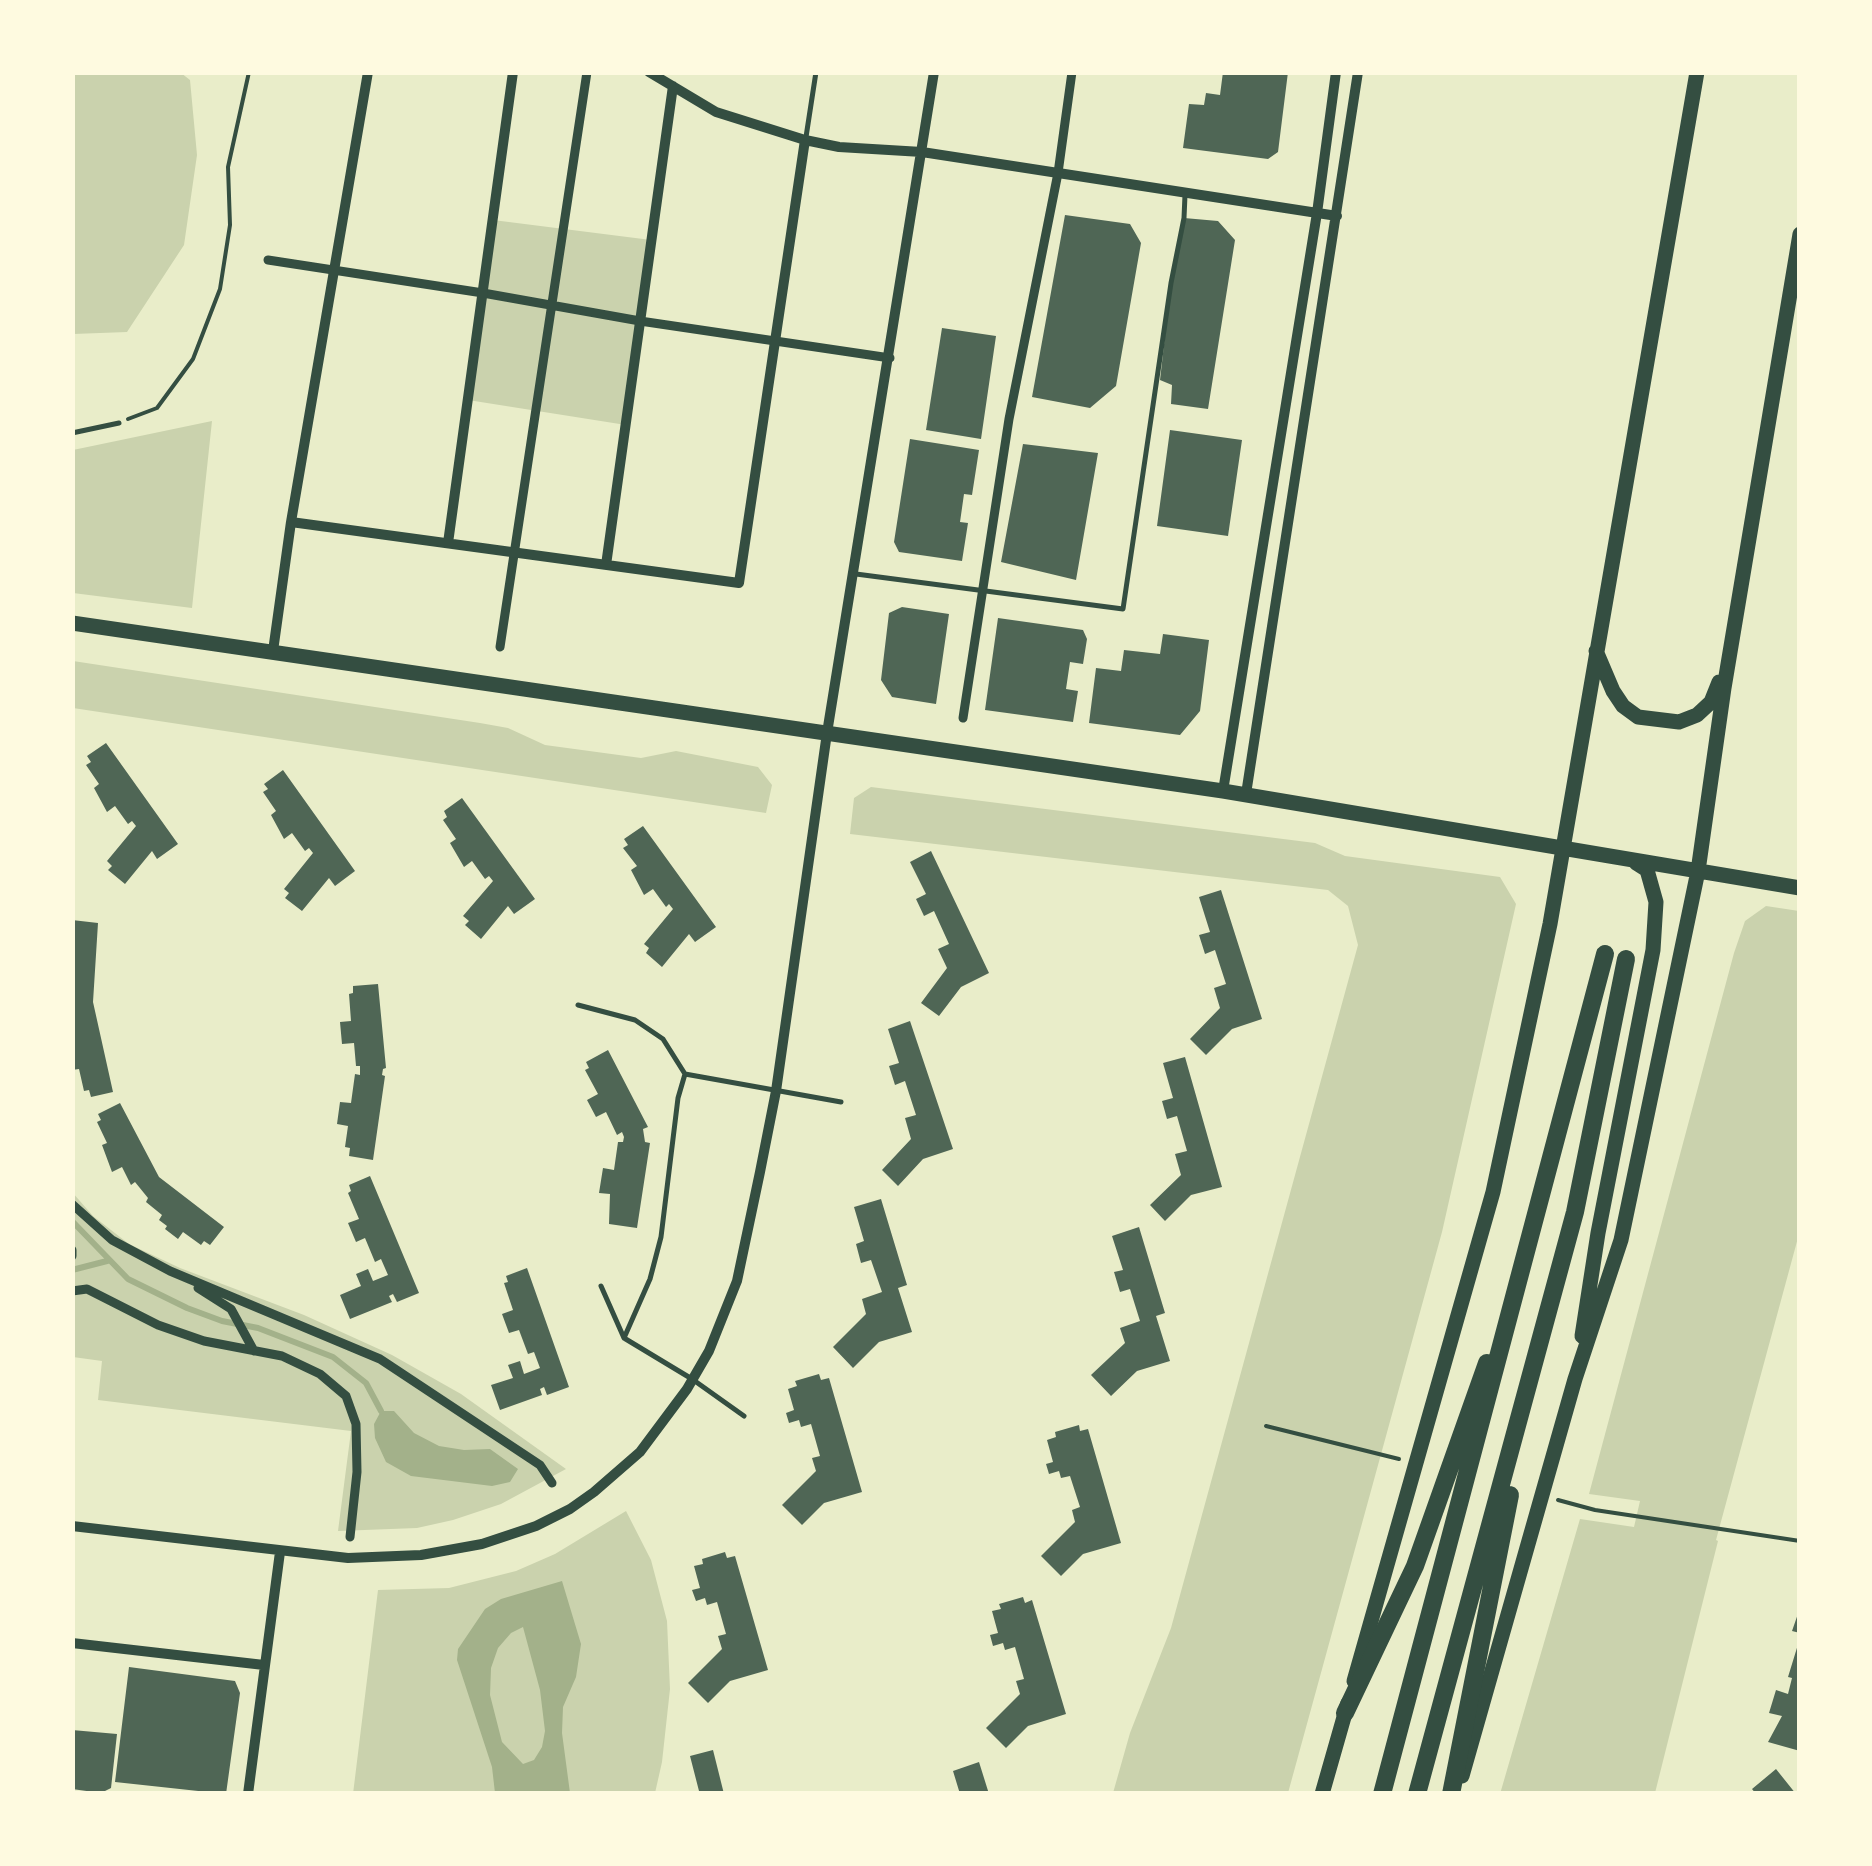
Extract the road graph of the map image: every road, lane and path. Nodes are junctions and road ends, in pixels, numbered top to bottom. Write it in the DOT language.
graph roads {
  1 [pos="249,72"];
  2 [pos="368,72"];
  3 [pos="513,72"];
  4 [pos="588,72"];
  5 [pos="649,72"];
  6 [pos="674,72"];
  7 [pos="816,72"];
  8 [pos="934,72"];
  9 [pos="1072,72"];
  10 [pos="1336,72"];
  11 [pos="1358,72"];
  12 [pos="1696,72"];
  13 [pos="673,86"];
  14 [pos="805,140"];
  15 [pos="922,152"];
  16 [pos="1058,172"];
  17 [pos="1185,192"];
  18 [pos="1317,212"];
  19 [pos="1336,216"];
  20 [pos="1800,234"];
  21 [pos="268,260"];
  22 [pos="335,271"];
  23 [pos="483,293"];
  24 [pos="554,306"];
  25 [pos="640,321"];
  26 [pos="775,340"];
  27 [pos="890,358"];
  28 [pos="119,423"];
  29 [pos="72,434"];
  30 [pos="292,522"];
  31 [pos="448,543"];
  32 [pos="515,552"];
  33 [pos="606,564"];
  34 [pos="853,574"];
  35 [pos="983,591"];
  36 [pos="72,623"];
  37 [pos="500,647"];
  38 [pos="273,651"];
  39 [pos="1596,651"];
  40 [pos="1728,662"];
  41 [pos="963,718"];
  42 [pos="827,733"];
  43 [pos="1230,748"];
  44 [pos="1254,749"];
  45 [pos="1223,791"];
  46 [pos="1246,794"];
  47 [pos="1562,848"];
  48 [pos="1630,859"];
  49 [pos="1698,871"];
  50 [pos="1800,888"];
  51 [pos="1605,954"];
  52 [pos="1626,958"];
  53 [pos="578,1005"];
  54 [pos="685,1074"];
  55 [pos="776,1091"];
  56 [pos="841,1102"];
  57 [pos="72,1204"];
  58 [pos="1575,1212"];
  59 [pos="1531,1240"];
  60 [pos="170,1270"];
  61 [pos="601,1286"];
  62 [pos="72,1291"];
  63 [pos="624,1338"];
  64 [pos="254,1351"];
  65 [pos="692,1379"];
  66 [pos="1575,1380"];
  67 [pos="744,1416"];
  68 [pos="1266,1426"];
  69 [pos="1347,1446"];
  70 [pos="552,1483"];
  71 [pos="1596,1510"];
  72 [pos="72,1526"];
  73 [pos="350,1536"];
  74 [pos="1800,1541"];
  75 [pos="280,1552"];
  76 [pos="72,1643"];
  77 [pos="264,1665"];
  78 [pos="1345,1713"];
  79 [pos="248,1794"];
  80 [pos="1322,1794"];
  81 [pos="1382,1794"];
  82 [pos="1417,1794"];
  83 [pos="1454,1794"];
  1 -- 28 [label="path"];
  2 -- 22 [label="street"];
  3 -- 23 [label="street"];
  4 -- 24 [label="street"];
  5 -- 13 [label="street"];
  6 -- 13 [label="lane"];
  7 -- 14 [label="lane"];
  8 -- 15 [label="street"];
  9 -- 16 [label="street"];
  10 -- 18 [label="street"];
  11 -- 19 [label="street"];
  12 -- 39 [label="main road"];
  13 -- 14 [label="street"];
  13 -- 25 [label="street"];
  14 -- 15 [label="street"];
  14 -- 26 [label="street"];
  15 -- 16 [label="street"];
  15 -- 27 [label="street"];
  16 -- 17 [label="street"];
  16 -- 35 [label="street"];
  17 -- 18 [label="street"];
  17 -- 35 [label="lane"];
  18 -- 19 [label="street"];
  18 -- 43 [label="street"];
  19 -- 44 [label="street"];
  20 -- 40 [label="main road"];
  21 -- 22 [label="street"];
  22 -- 23 [label="street"];
  22 -- 30 [label="street"];
  23 -- 24 [label="street"];
  23 -- 31 [label="street"];
  24 -- 25 [label="street"];
  24 -- 32 [label="street"];
  25 -- 26 [label="street"];
  25 -- 33 [label="street"];
  26 -- 27 [label="street"];
  26 -- 33 [label="street"];
  27 -- 34 [label="street"];
  28 -- 29 [label="lane"];
  30 -- 31 [label="street"];
  30 -- 38 [label="street"];
  31 -- 32 [label="street"];
  32 -- 33 [label="street"];
  32 -- 37 [label="street"];
  34 -- 35 [label="lane"];
  34 -- 42 [label="street"];
  35 -- 41 [label="street"];
  36 -- 38 [label="main road"];
  38 -- 42 [label="main road"];
  39 -- 40 [label="main road"];
  39 -- 47 [label="main road"];
  40 -- 49 [label="main road"];
  42 -- 45 [label="main road"];
  42 -- 55 [label="street"];
  43 -- 44 [label="street"];
  43 -- 45 [label="street"];
  44 -- 46 [label="street"];
  45 -- 46 [label="main road"];
  46 -- 47 [label="main road"];
  47 -- 48 [label="main road"];
  47 -- 78 [label="main road"];
  48 -- 49 [label="main road"];
  48 -- 66 [label="main road"];
  49 -- 50 [label="main road"];
  49 -- 66 [label="main road"];
  51 -- 59 [label="highway"];
  52 -- 58 [label="highway"];
  53 -- 54 [label="lane"];
  54 -- 55 [label="lane"];
  54 -- 63 [label="lane"];
  55 -- 56 [label="lane"];
  55 -- 65 [label="street"];
  57 -- 60 [label="street"];
  58 -- 82 [label="highway"];
  58 -- 83 [label="highway"];
  59 -- 78 [label="highway"];
  59 -- 81 [label="highway"];
  60 -- 64 [label="street"];
  60 -- 70 [label="street"];
  61 -- 63 [label="lane"];
  62 -- 64 [label="street"];
  63 -- 65 [label="lane"];
  64 -- 73 [label="street"];
  65 -- 67 [label="lane"];
  65 -- 75 [label="street"];
  66 -- 83 [label="main road"];
  68 -- 69 [label="path"];
  71 -- 74 [label="path"];
  72 -- 75 [label="street"];
  75 -- 77 [label="street"];
  76 -- 77 [label="street"];
  77 -- 79 [label="street"];
  78 -- 80 [label="main road"];
}
